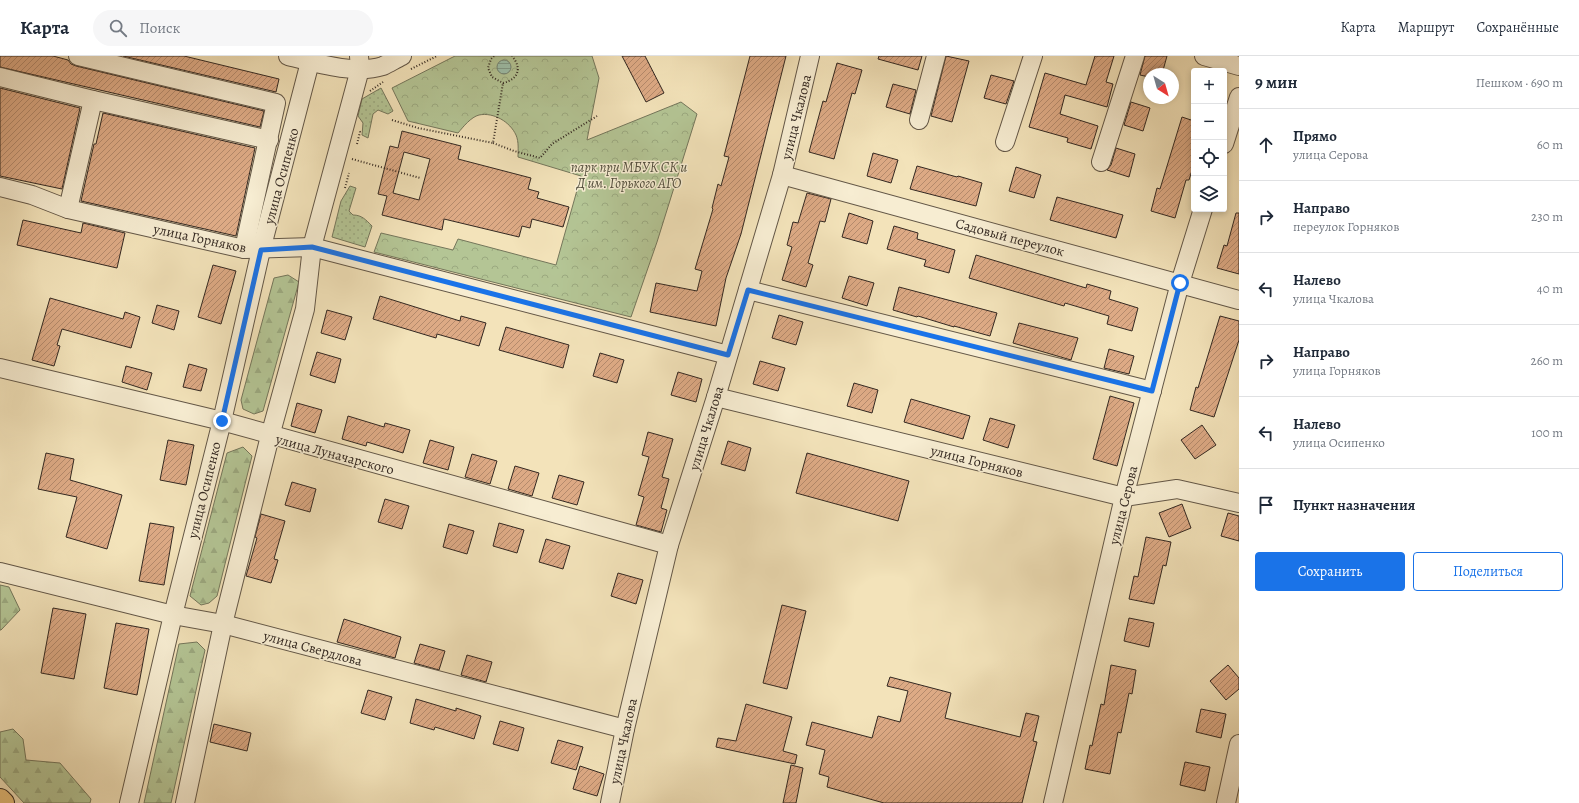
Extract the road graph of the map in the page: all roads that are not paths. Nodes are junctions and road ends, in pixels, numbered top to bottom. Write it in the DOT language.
graph roads {
  1 [pos="78,56"];
  2 [pos="288,56"];
  3 [pos="810,56"];
  4 [pos="936,56"];
  5 [pos="1033,56"];
  6 [pos="1134,56"];
  7 [pos="1204,56"];
  8 [pos="309,59"];
  9 [pos="359,63"];
  10 [pos="404,64"];
  11 [pos="1239,66"];
  12 [pos="0,77"];
  13 [pos="1239,97"];
  14 [pos="93,100"];
  15 [pos="919,120"];
  16 [pos="268,140"];
  17 [pos="1225,140"];
  18 [pos="1005,142"];
  19 [pos="1101,162"];
  20 [pos="782,175"];
  21 [pos="0,187"];
  22 [pos="68,209"];
  23 [pos="1202,212"];
  24 [pos="312,247"];
  25 [pos="253,249"];
  26 [pos="1180,283"];
  27 [pos="748,290"];
  28 [pos="1239,300"];
  29 [pos="728,355"];
  30 [pos="0,368"];
  31 [pos="1152,391"];
  32 [pos="716,397"];
  33 [pos="222,421"];
  34 [pos="270,436"];
  35 [pos="1124,498"];
  36 [pos="1239,503"];
  37 [pos="669,545"];
  38 [pos="0,572"];
  39 [pos="173,615"];
  40 [pos="223,624"];
  41 [pos="625,729"];
  42 [pos="1239,744"];
  43 [pos="0,800"];
  44 [pos="3,803"];
  45 [pos="129,803"];
  46 [pos="185,803"];
  47 [pos="610,803"];
  48 [pos="1053,803"];
  49 [pos="1226,803"];
  1 -- 16 [label="street"];
  2 -- 8 [label="street"];
  3 -- 20 [label="street, улица Чкалова"];
  4 -- 15 [label="street"];
  5 -- 18 [label="street"];
  6 -- 19 [label="street"];
  7 -- 11 [label="street"];
  8 -- 9 [label="street"];
  8 -- 25 [label="street, улица Осипенко"];
  9 -- 10 [label="street"];
  9 -- 24 [label="street"];
  12 -- 14 [label="street"];
  13 -- 17 [label="street"];
  14 -- 16 [label="street"];
  14 -- 22 [label="street"];
  16 -- 25 [label="street"];
  20 -- 26 [label="street, Садовый переулок"];
  20 -- 27 [label="street, улица Чкалова"];
  21 -- 22 [label="street, улица Горняков"];
  22 -- 25 [label="street, улица Горняков"];
  23 -- 26 [label="street, улица Серова"];
  24 -- 25 [label="street, улица Горняков"];
  24 -- 29 [label="street, улица Горняков"];
  24 -- 34 [label="street"];
  25 -- 33 [label="street, улица Осипенко"];
  26 -- 28 [label="street, Садовый переулок"];
  26 -- 31 [label="street, улица Серова"];
  27 -- 29 [label="street, улица Чкалова"];
  27 -- 31 [label="street"];
  29 -- 32 [label="street, улица Чкалова"];
  30 -- 33 [label="street, улица Луначарского"];
  31 -- 35 [label="street, улица Серова"];
  32 -- 35 [label="street, улица Горняков"];
  32 -- 37 [label="street, улица Чкалова"];
  33 -- 34 [label="street, улица Луначарского"];
  33 -- 39 [label="street, улица Осипенко"];
  34 -- 37 [label="street, улица Луначарского"];
  34 -- 40 [label="street"];
  35 -- 36 [label="street, улица Горняков"];
  35 -- 48 [label="street, улица Серова"];
  37 -- 41 [label="street, улица Чкалова"];
  38 -- 39 [label="street, улица Свердлова"];
  39 -- 40 [label="street, улица Свердлова"];
  39 -- 45 [label="street, улица Осипенко"];
  40 -- 41 [label="street, улица Свердлова"];
  40 -- 46 [label="street"];
  41 -- 47 [label="street, улица Чкалова"];
  42 -- 49 [label="street"];
  43 -- 44 [label="main road"];
}
